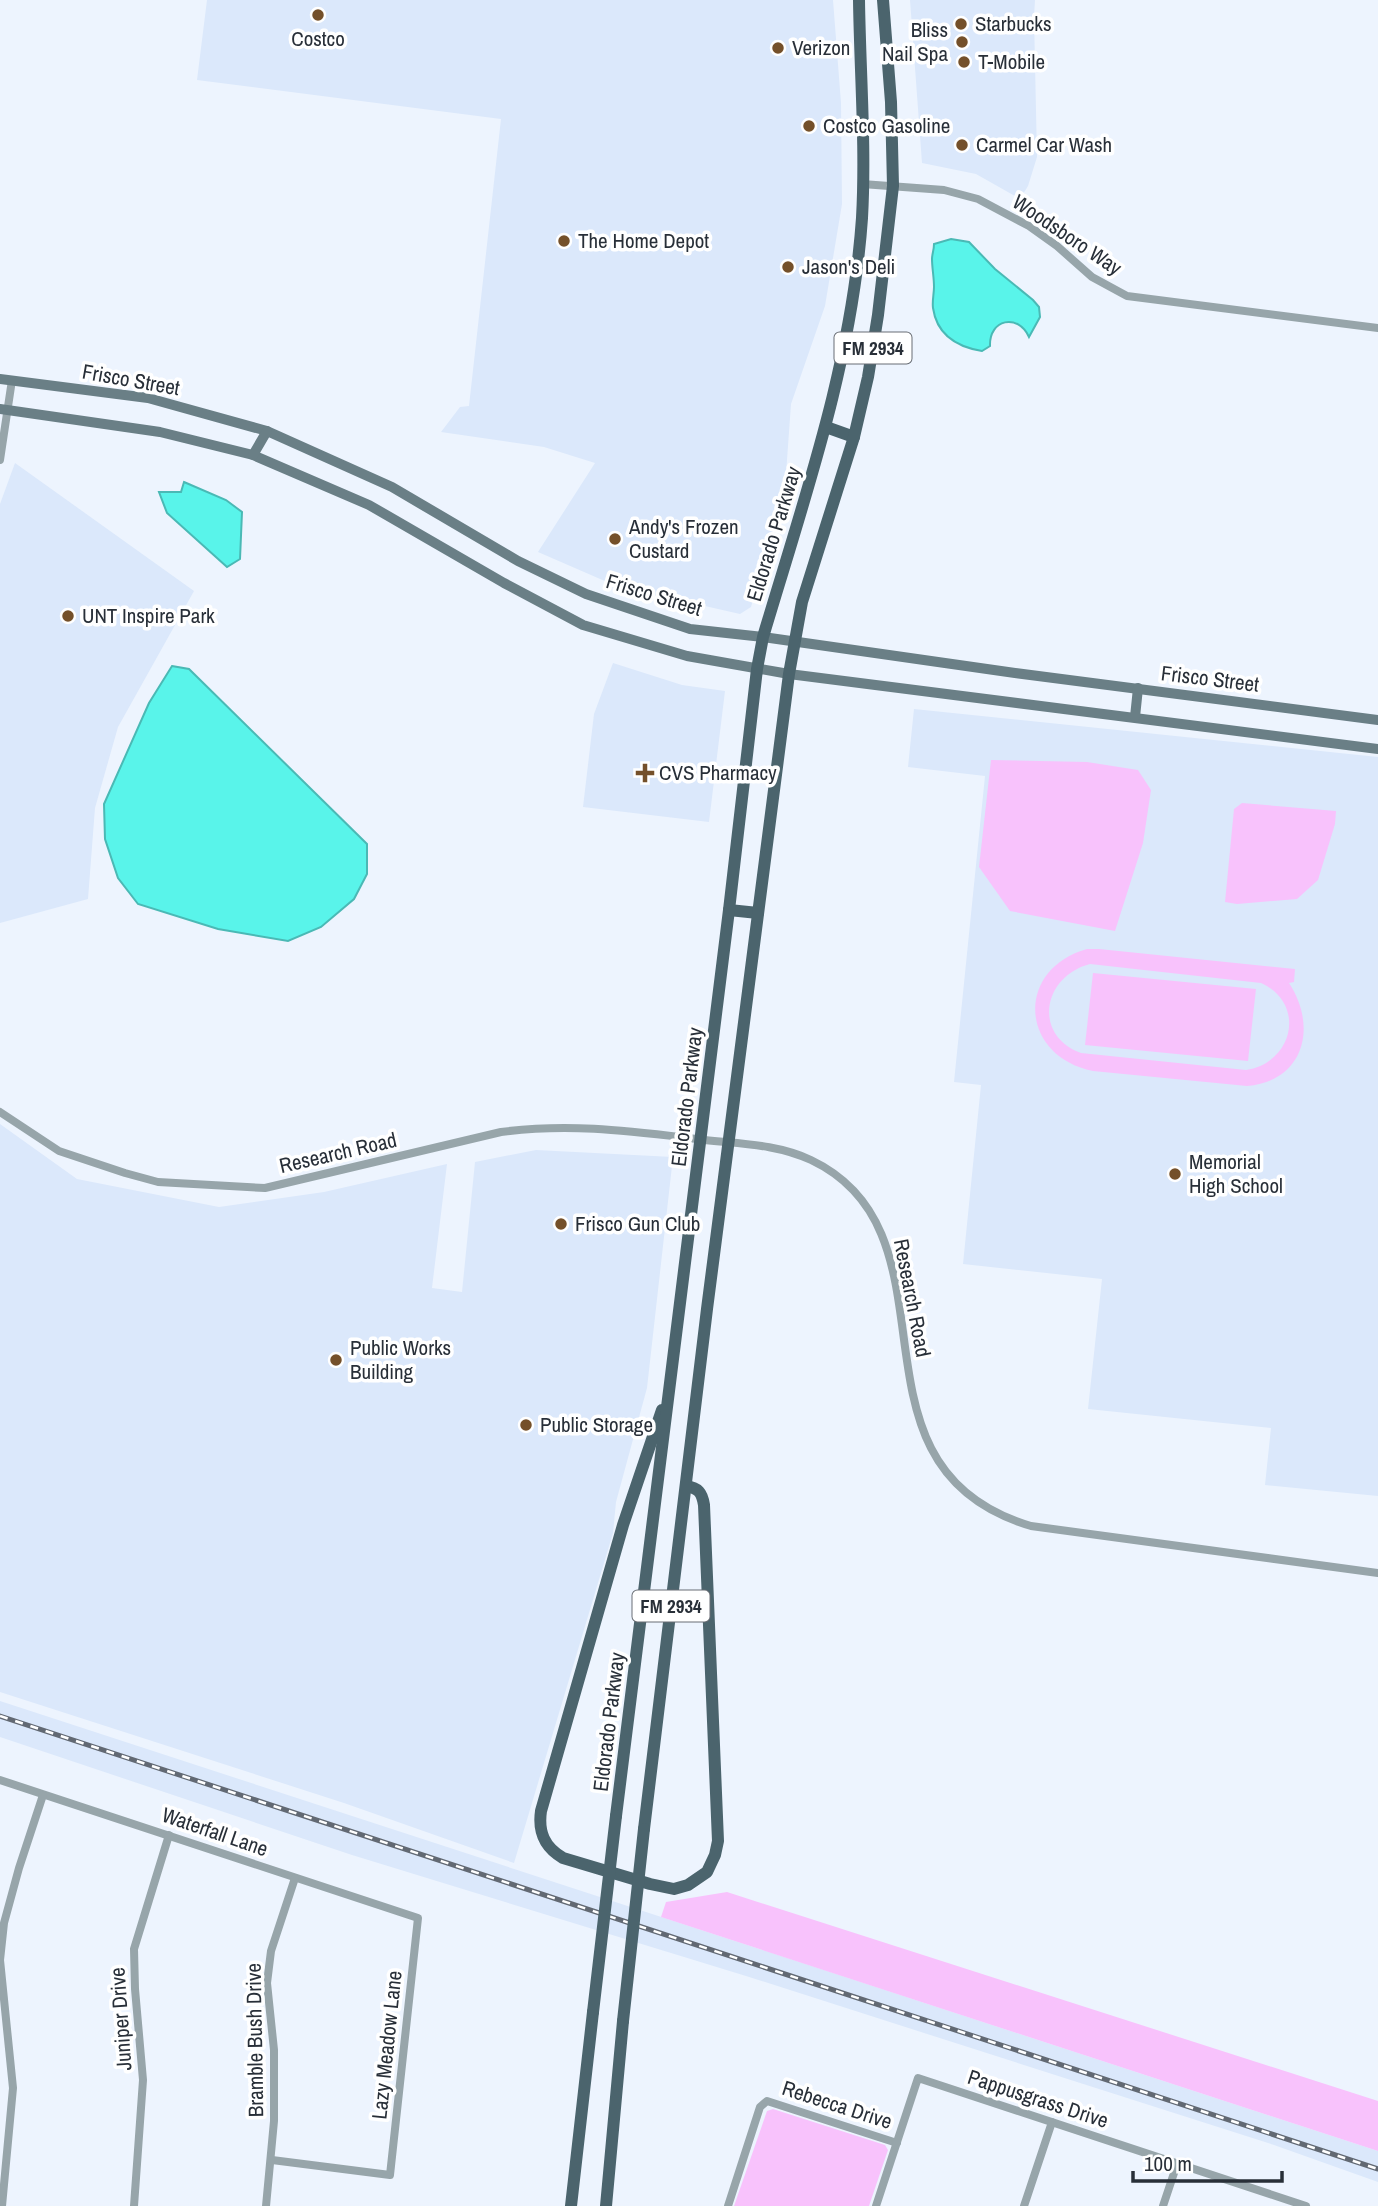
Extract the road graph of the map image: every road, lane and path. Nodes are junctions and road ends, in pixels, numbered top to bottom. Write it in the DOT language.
graph roads {
  1 [pos="884,1"];
  2 [pos="859,2"];
  3 [pos="862,184"];
  4 [pos="892,186"];
  5 [pos="1378,328"];
  6 [pos="6,380"];
  7 [pos="4,410"];
  8 [pos="827,427"];
  9 [pos="267,431"];
  10 [pos="854,438"];
  11 [pos="253,455"];
  12 [pos="0,460"];
  13 [pos="763,636"];
  14 [pos="794,641"];
  15 [pos="757,669"];
  16 [pos="789,674"];
  17 [pos="1138,688"];
  18 [pos="1135,717"];
  19 [pos="1378,720"];
  20 [pos="1378,749"];
  21 [pos="729,910"];
  22 [pos="758,913"];
  23 [pos="0,1112"];
  24 [pos="701,1140"];
  25 [pos="728,1142"];
  26 [pos="671,1377"];
  27 [pos="686,1486"];
  28 [pos="1378,1573"];
  29 [pos="0,1780"];
  30 [pos="43,1796"];
  31 [pos="169,1835"];
  32 [pos="295,1878"];
  33 [pos="418,1918"];
  34 [pos="1052,2122"];
  35 [pos="897,2143"];
  36 [pos="272,2160"];
  37 [pos="1177,2164"];
  38 [pos="1293,2204"];
  39 [pos="2,2206"];
  40 [pos="134,2206"];
  41 [pos="266,2206"];
  42 [pos="571,2206"];
  43 [pos="606,2206"];
  44 [pos="728,2206"];
  45 [pos="876,2206"];
  46 [pos="1024,2206"];
  47 [pos="1163,2206"];
  48 [pos="1306,2206"];
  1 -- 2 [label="main road"];
  1 -- 4 [label="main road, FM 2934"];
  2 -- 3 [label="main road, Eldorado Parkway"];
  3 -- 4 [label="street, Woodsboro Way"];
  3 -- 8 [label="main road, Eldorado Parkway"];
  4 -- 5 [label="street, Woodsboro Way"];
  4 -- 10 [label="main road, FM 2934"];
  6 -- 7 [label="street"];
  6 -- 9 [label="street, Frisco Street"];
  7 -- 11 [label="street"];
  7 -- 12 [label="street"];
  8 -- 10 [label="main road"];
  8 -- 13 [label="main road, Eldorado Parkway"];
  9 -- 11 [label="street"];
  9 -- 13 [label="street, Frisco Street"];
  10 -- 14 [label="main road, FM 2934"];
  11 -- 15 [label="street"];
  13 -- 14 [label="street, Frisco Street"];
  13 -- 15 [label="main road, Eldorado Parkway"];
  14 -- 16 [label="main road, FM 2934"];
  14 -- 17 [label="street, Frisco Street"];
  15 -- 16 [label="street"];
  15 -- 21 [label="main road, Eldorado Parkway"];
  16 -- 18 [label="street"];
  16 -- 22 [label="main road, FM 2934"];
  17 -- 18 [label="street"];
  17 -- 19 [label="street, Frisco Street"];
  18 -- 20 [label="street"];
  21 -- 22 [label="main road"];
  21 -- 24 [label="main road, Eldorado Parkway"];
  22 -- 25 [label="main road, FM 2934"];
  23 -- 24 [label="street, Research Road"];
  24 -- 25 [label="street, Research Road"];
  24 -- 26 [label="main road, Eldorado Parkway"];
  25 -- 27 [label="main road, FM 2934"];
  25 -- 28 [label="street, Research Road"];
  26 -- 27 [label="main road"];
  26 -- 42 [label="main road, Eldorado Parkway, bridge"];
  27 -- 43 [label="main road, FM 2934, bridge"];
  29 -- 30 [label="street, Waterfall Lane"];
  30 -- 31 [label="street, Waterfall Lane"];
  30 -- 39 [label="street"];
  31 -- 32 [label="street, Waterfall Lane"];
  31 -- 40 [label="street, Juniper Drive"];
  32 -- 33 [label="street, Waterfall Lane"];
  32 -- 36 [label="street, Bramble Bush Drive"];
  33 -- 36 [label="street, Lazy Meadow Lane"];
  34 -- 35 [label="street, Pappusgrass Drive"];
  34 -- 37 [label="street, Pappusgrass Drive"];
  34 -- 46 [label="street"];
  35 -- 44 [label="street, Rebecca Drive"];
  35 -- 45 [label="street"];
  36 -- 41 [label="street, Bramble Bush Drive"];
  37 -- 38 [label="street, Pappusgrass Drive"];
  37 -- 47 [label="street"];
  38 -- 48 [label="street, Pappusgrass Drive"];
}
